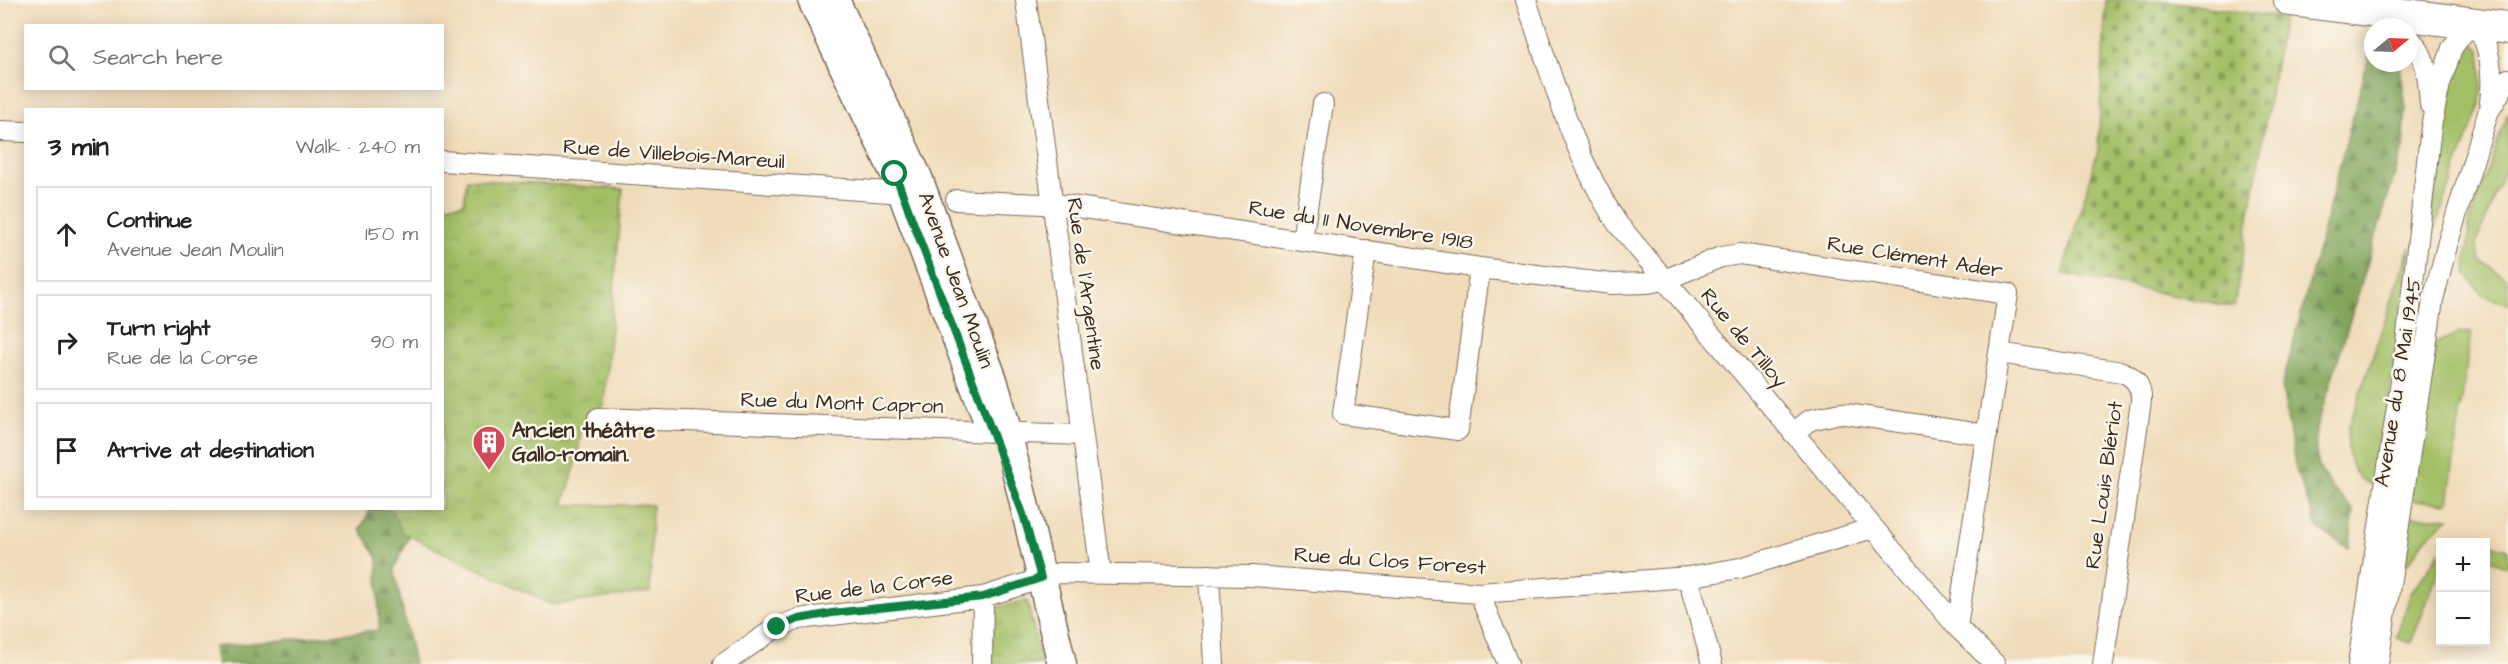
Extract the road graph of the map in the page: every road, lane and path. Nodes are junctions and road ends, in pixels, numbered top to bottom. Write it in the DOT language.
graph roads {
  1 [pos="812,0"];
  2 [pos="835,0"];
  3 [pos="1026,0"];
  4 [pos="1526,0"];
  5 [pos="2405,0"];
  6 [pos="2307,1"];
  7 [pos="2508,14"];
  8 [pos="2466,17"];
  9 [pos="2364,18"];
  10 [pos="2508,28"];
  11 [pos="2418,48"];
  12 [pos="2508,79"];
  13 [pos="1323,104"];
  14 [pos="2488,113"];
  15 [pos="2431,128"];
  16 [pos="0,130"];
  17 [pos="24,132"];
  18 [pos="444,161"];
  19 [pos="903,193"];
  20 [pos="956,200"];
  21 [pos="1052,205"];
  22 [pos="1302,240"];
  23 [pos="1366,250"];
  24 [pos="1480,268"];
  25 [pos="1664,280"];
  26 [pos="1999,353"];
  27 [pos="598,418"];
  28 [pos="999,432"];
  29 [pos="1793,433"];
  30 [pos="1083,435"];
  31 [pos="1987,435"];
  32 [pos="1873,528"];
  33 [pos="1101,574"];
  34 [pos="1209,575"];
  35 [pos="1688,577"];
  36 [pos="1041,578"];
  37 [pos="1479,593"];
  38 [pos="983,597"];
  39 [pos="1957,627"];
  40 [pos="723,664"];
  41 [pos="982,664"];
  42 [pos="1062,664"];
  43 [pos="1214,664"];
  44 [pos="1508,664"];
  45 [pos="1712,664"];
  46 [pos="1995,664"];
  47 [pos="2103,664"];
  48 [pos="2358,664"];
  49 [pos="2378,664"];
  1 -- 19 [label="street, Avenue Jean Moulin"];
  2 -- 28 [label="street, Avenue Jean Moulin"];
  3 -- 21 [label="street, Rue de l'Argentine"];
  4 -- 25 [label="street, Rue de Tilloy"];
  5 -- 8 [label="main road"];
  6 -- 8 [label="main road"];
  6 -- 9 [label="street"];
  7 -- 8 [label="main road"];
  8 -- 10 [label="main road"];
  8 -- 14 [label="street, Avenue du 8 Mai 1945"];
  8 -- 15 [label="street, Avenue du 8 Mai 1945"];
  11 -- 15 [label="street, Avenue du 8 Mai 1945"];
  12 -- 14 [label="street, Avenue du 8 Mai 1945"];
  13 -- 22 [label="street"];
  14 -- 49 [label="street, Avenue du 8 Mai 1945"];
  15 -- 48 [label="street, Avenue du 8 Mai 1945"];
  16 -- 17 [label="street"];
  18 -- 19 [label="street, Rue de Villebois-Mareuil"];
  19 -- 28 [label="street, Avenue Jean Moulin"];
  20 -- 21 [label="street"];
  21 -- 22 [label="street, Rue du 11 Novembre 1918"];
  21 -- 30 [label="street, Rue de l'Argentine"];
  22 -- 23 [label="street, Rue du 11 Novembre 1918"];
  23 -- 24 [label="street, Rue du 11 Novembre 1918"];
  23 -- 24 [label="street"];
  24 -- 25 [label="street, Rue du 11 Novembre 1918"];
  25 -- 26 [label="street, Rue Clément Ader"];
  25 -- 29 [label="street, Rue de Tilloy"];
  26 -- 31 [label="street, Rue Clément Ader"];
  26 -- 47 [label="street, Rue Louis Blériot"];
  27 -- 28 [label="street, Rue du Mont Capron"];
  28 -- 30 [label="street, Rue du Mont Capron"];
  28 -- 36 [label="street, Avenue Jean Moulin"];
  29 -- 31 [label="street"];
  29 -- 32 [label="street, Rue de Tilloy"];
  30 -- 33 [label="street, Rue de l'Argentine"];
  31 -- 39 [label="street, Rue Clément Ader"];
  32 -- 35 [label="street, Rue du Clos Forest"];
  32 -- 39 [label="street, Rue de Tilloy"];
  33 -- 34 [label="street, Rue du Clos Forest"];
  33 -- 36 [label="street, Rue du Clos Forest"];
  34 -- 37 [label="street, Rue du Clos Forest"];
  34 -- 43 [label="street"];
  35 -- 37 [label="street, Rue du Clos Forest"];
  35 -- 45 [label="street"];
  36 -- 38 [label="street, Rue de la Corse"];
  36 -- 42 [label="street, Avenue Jean Moulin"];
  37 -- 44 [label="street"];
  38 -- 40 [label="street, Rue de la Corse"];
  38 -- 41 [label="street"];
  39 -- 46 [label="street, Rue de Tilloy"];
}
